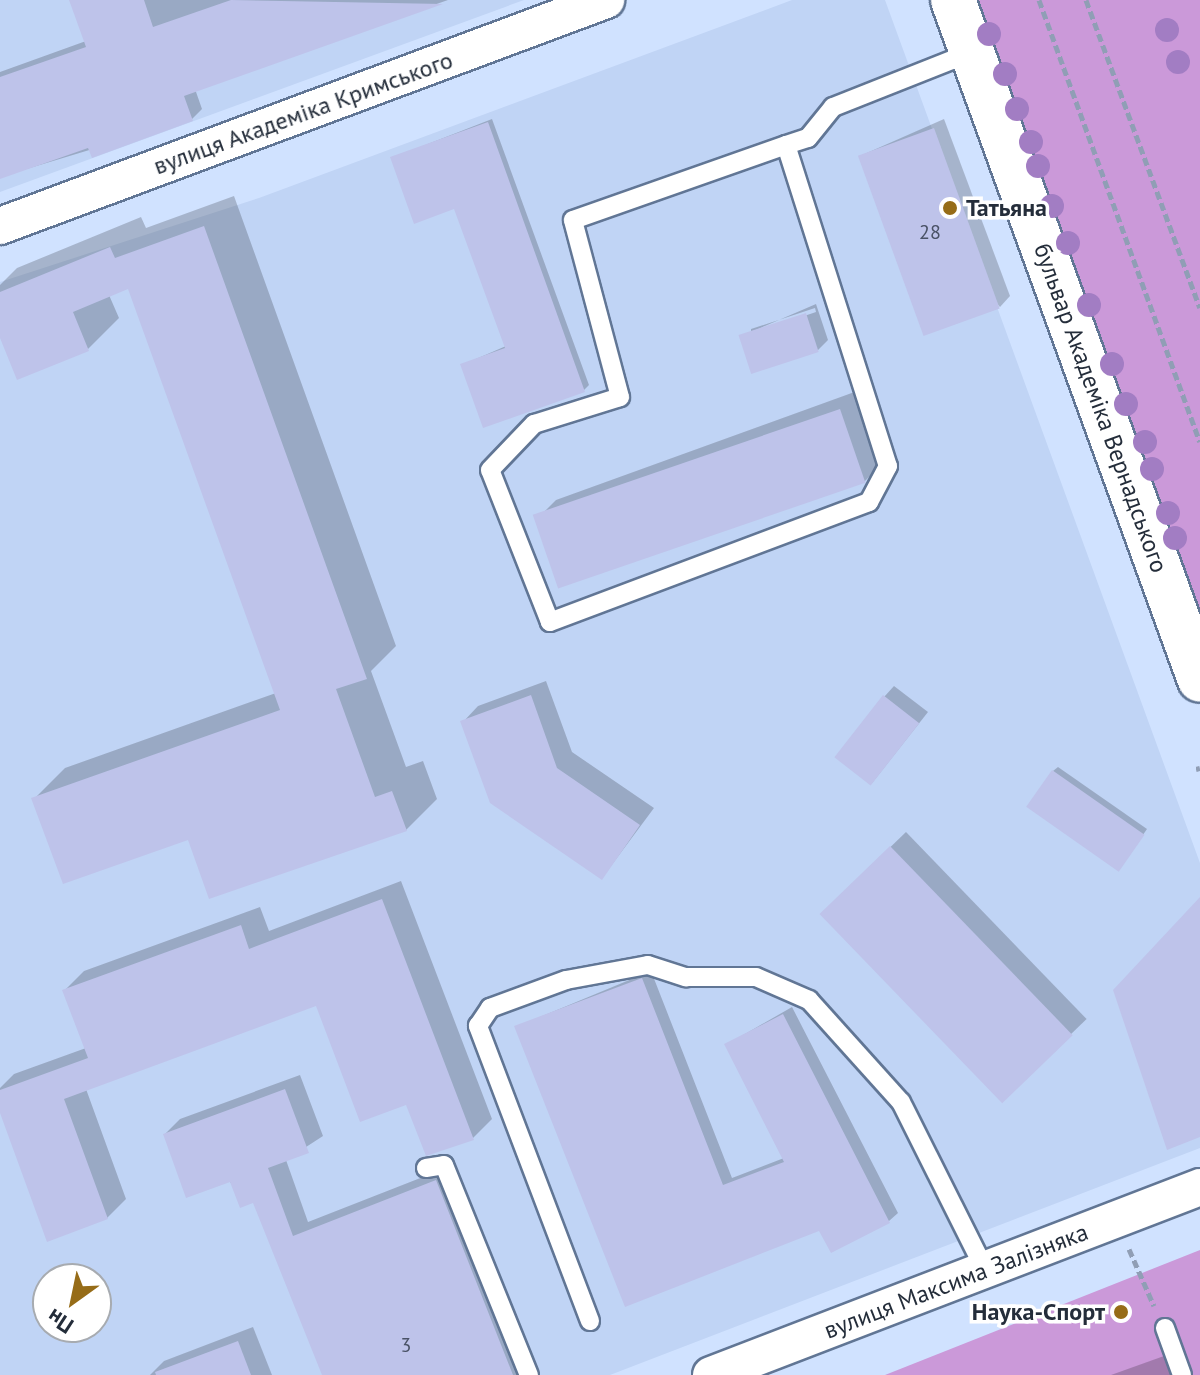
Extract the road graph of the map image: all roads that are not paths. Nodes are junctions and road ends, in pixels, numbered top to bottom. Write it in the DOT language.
graph roads {
  1 [pos="606,0"];
  2 [pos="953,0"];
  3 [pos="972,52"];
  4 [pos="786,145"];
  5 [pos="0,226"];
  6 [pos="1200,680"];
  7 [pos="426,1168"];
  8 [pos="1200,1187"];
  9 [pos="985,1270"];
  10 [pos="590,1321"];
  11 [pos="1165,1328"];
  12 [pos="529,1375"];
  13 [pos="711,1375"];
  14 [pos="1182,1375"];
  1 -- 5 [label="street, вулиця Академіка Кримського"];
  2 -- 3 [label="main road, бульвар Академіка Вернадського"];
  3 -- 4 [label="lane"];
  3 -- 6 [label="main road, бульвар Академіка Вернадського"];
  4 -- 4 [label="lane"];
  7 -- 12 [label="lane"];
  8 -- 9 [label="street, вулиця Максима Залізняка"];
  9 -- 10 [label="lane"];
  9 -- 13 [label="street, вулиця Максима Залізняка"];
  11 -- 14 [label="lane"];
}
